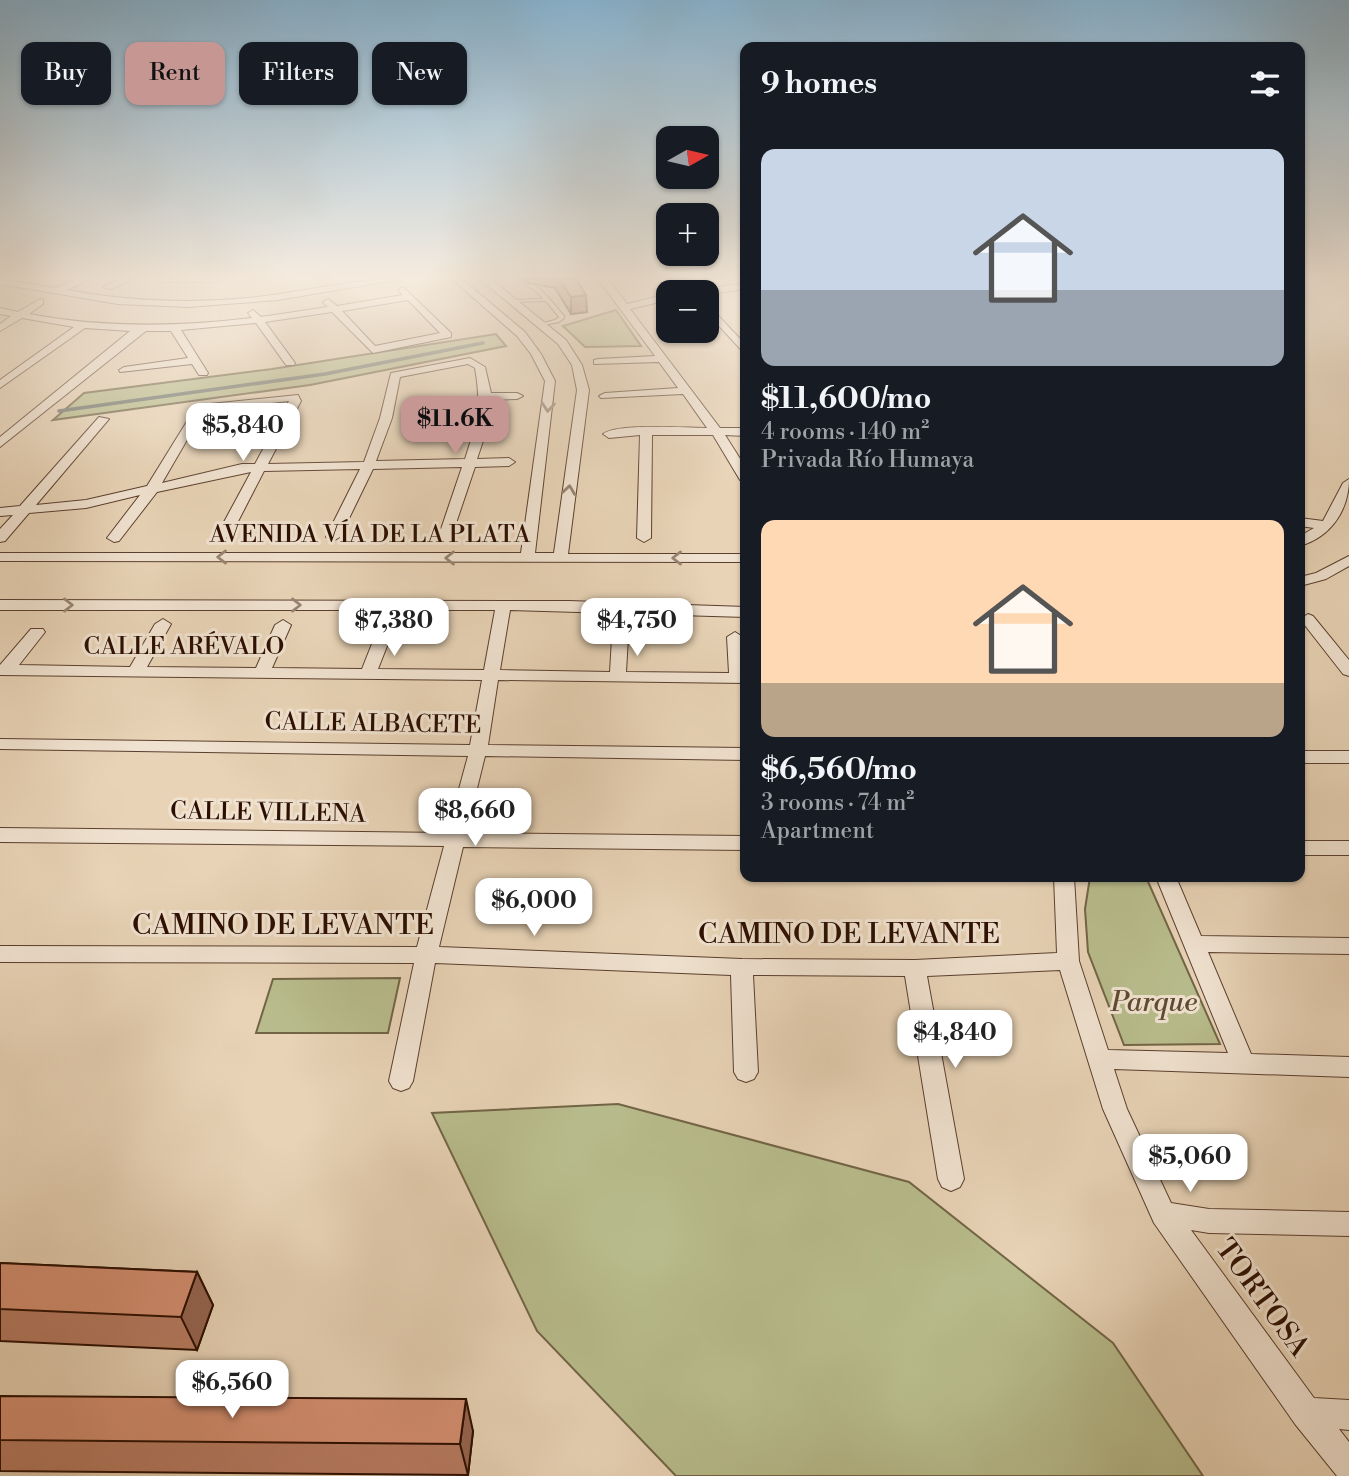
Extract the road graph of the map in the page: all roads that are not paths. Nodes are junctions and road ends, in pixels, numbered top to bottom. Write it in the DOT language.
graph roads {
  1 [pos="51,348"];
  2 [pos="115,348"];
  3 [pos="187,348"];
  4 [pos="278,348"];
  5 [pos="531,348"];
  6 [pos="566,348"];
  7 [pos="653,348"];
  8 [pos="661,359"];
  9 [pos="195,360"];
  10 [pos="598,362"];
  11 [pos="289,363"];
  12 [pos="124,370"];
  13 [pos="203,373"];
  14 [pos="0,385"];
  15 [pos="684,391"];
  16 [pos="517,396"];
  17 [pos="605,396"];
  18 [pos="486,397"];
  19 [pos="103,419"];
  20 [pos="646,431"];
  21 [pos="715,432"];
  22 [pos="740,432"];
  23 [pos="609,434"];
  24 [pos="0,443"];
  25 [pos="509,462"];
  26 [pos="470,463"];
  27 [pos="369,464"];
  28 [pos="261,466"];
  29 [pos="740,467"];
  30 [pos="1349,483"];
  31 [pos="152,489"];
  32 [pos="0,503"];
  33 [pos="31,507"];
  34 [pos="0,512"];
  35 [pos="1305,523"];
  36 [pos="1327,526"];
  37 [pos="224,535"];
  38 [pos="333,537"];
  39 [pos="0,538"];
  40 [pos="114,538"];
  41 [pos="445,538"];
  42 [pos="644,538"];
  43 [pos="1305,539"];
  44 [pos="0,557"];
  45 [pos="527,558"];
  46 [pos="560,558"];
  47 [pos="740,558"];
  48 [pos="1349,560"];
  49 [pos="1305,581"];
  50 [pos="0,605"];
  51 [pos="503,606"];
  52 [pos="740,611"];
  53 [pos="1308,619"];
  54 [pos="163,624"];
  55 [pos="283,625"];
  56 [pos="385,631"];
  57 [pos="37,632"];
  58 [pos="735,637"];
  59 [pos="620,638"];
  60 [pos="4,670"];
  61 [pos="136,671"];
  62 [pos="740,671"];
  63 [pos="1349,671"];
  64 [pos="262,672"];
  65 [pos="369,672"];
  66 [pos="492,673"];
  67 [pos="618,676"];
  68 [pos="740,678"];
  69 [pos="0,744"];
  70 [pos="478,750"];
  71 [pos="740,754"];
  72 [pos="1305,757"];
  73 [pos="1349,757"];
  74 [pos="0,835"];
  75 [pos="456,840"];
  76 [pos="740,843"];
  77 [pos="1305,848"];
  78 [pos="1349,848"];
  79 [pos="1064,882"];
  80 [pos="1168,882"];
  81 [pos="1194,944"];
  82 [pos="1349,946"];
  83 [pos="0,954"];
  84 [pos="426,955"];
  85 [pos="1068,961"];
  86 [pos="742,967"];
  87 [pos="915,968"];
  88 [pos="1099,1059"];
  89 [pos="1243,1062"];
  90 [pos="1349,1067"];
  91 [pos="746,1072"];
  92 [pos="401,1081"];
  93 [pos="951,1179"];
  94 [pos="1163,1214"];
  95 [pos="1349,1224"];
  96 [pos="1306,1413"];
  97 [pos="1349,1415"];
  98 [pos="1349,1466"];
  1 -- 14 [label="street"];
  2 -- 24 [label="street"];
  3 -- 9 [label="street"];
  4 -- 11 [label="street"];
  5 -- 45 [label="street, one-way"];
  46 -- 6 [label="street, one-way"];
  7 -- 8 [label="street"];
  8 -- 10 [label="street"];
  8 -- 15 [label="street"];
  9 -- 12 [label="street"];
  9 -- 13 [label="street"];
  15 -- 17 [label="street"];
  15 -- 21 [label="street"];
  16 -- 18 [label="street"];
  18 -- 26 [label="street"];
  18 -- 27 [label="street"];
  19 -- 33 [label="street"];
  20 -- 21 [label="street"];
  20 -- 23 [label="street"];
  20 -- 42 [label="street"];
  21 -- 22 [label="street"];
  21 -- 29 [label="street"];
  25 -- 26 [label="street"];
  26 -- 27 [label="street"];
  26 -- 41 [label="street"];
  27 -- 28 [label="street"];
  27 -- 38 [label="street"];
  28 -- 31 [label="street"];
  28 -- 31 [label="street"];
  28 -- 37 [label="street"];
  30 -- 36 [label="street"];
  31 -- 33 [label="street"];
  31 -- 40 [label="street"];
  32 -- 33 [label="street"];
  33 -- 34 [label="street"];
  33 -- 39 [label="street"];
  35 -- 36 [label="street"];
  36 -- 43 [label="street"];
  45 -- 44 [label="street, AVENIDA VÍA DE LA PLATA, one-way"];
  45 -- 46 [label="street, AVENIDA VÍA DE LA PLATA"];
  47 -- 46 [label="street, AVENIDA VÍA DE LA PLATA, one-way"];
  48 -- 49 [label="street"];
  50 -- 51 [label="street, one-way"];
  51 -- 52 [label="street"];
  51 -- 66 [label="street"];
  53 -- 63 [label="street"];
  54 -- 61 [label="street"];
  55 -- 64 [label="street"];
  56 -- 65 [label="street"];
  57 -- 60 [label="street"];
  58 -- 62 [label="street"];
  59 -- 67 [label="street"];
  60 -- 61 [label="street, CALLE ARÉVALO"];
  61 -- 64 [label="street, CALLE ARÉVALO"];
  64 -- 65 [label="street, CALLE ARÉVALO"];
  65 -- 66 [label="street, CALLE ARÉVALO"];
  66 -- 67 [label="street, CALLE ARÉVALO"];
  66 -- 70 [label="street"];
  67 -- 68 [label="street, CALLE ARÉVALO"];
  69 -- 70 [label="street, CALLE ALBACETE"];
  70 -- 71 [label="street, CALLE ALBACETE"];
  70 -- 75 [label="street"];
  72 -- 73 [label="street"];
  74 -- 75 [label="street, CALLE VILLENA"];
  75 -- 76 [label="street, CALLE VILLENA"];
  75 -- 84 [label="street"];
  77 -- 78 [label="street"];
  79 -- 85 [label="street, TORTOSA"];
  80 -- 81 [label="street"];
  81 -- 82 [label="street"];
  81 -- 89 [label="street"];
  83 -- 84 [label="street, CAMINO DE LEVANTE"];
  84 -- 86 [label="street, CAMINO DE LEVANTE"];
  84 -- 92 [label="street"];
  85 -- 87 [label="street, CAMINO DE LEVANTE"];
  85 -- 88 [label="street, TORTOSA"];
  86 -- 87 [label="street, CAMINO DE LEVANTE"];
  86 -- 91 [label="street"];
  87 -- 93 [label="street"];
  88 -- 89 [label="street"];
  88 -- 94 [label="street, TORTOSA"];
  89 -- 90 [label="street"];
  94 -- 95 [label="street"];
  94 -- 96 [label="street, TORTOSA"];
  96 -- 97 [label="street"];
  96 -- 98 [label="street, TORTOSA"];
}
